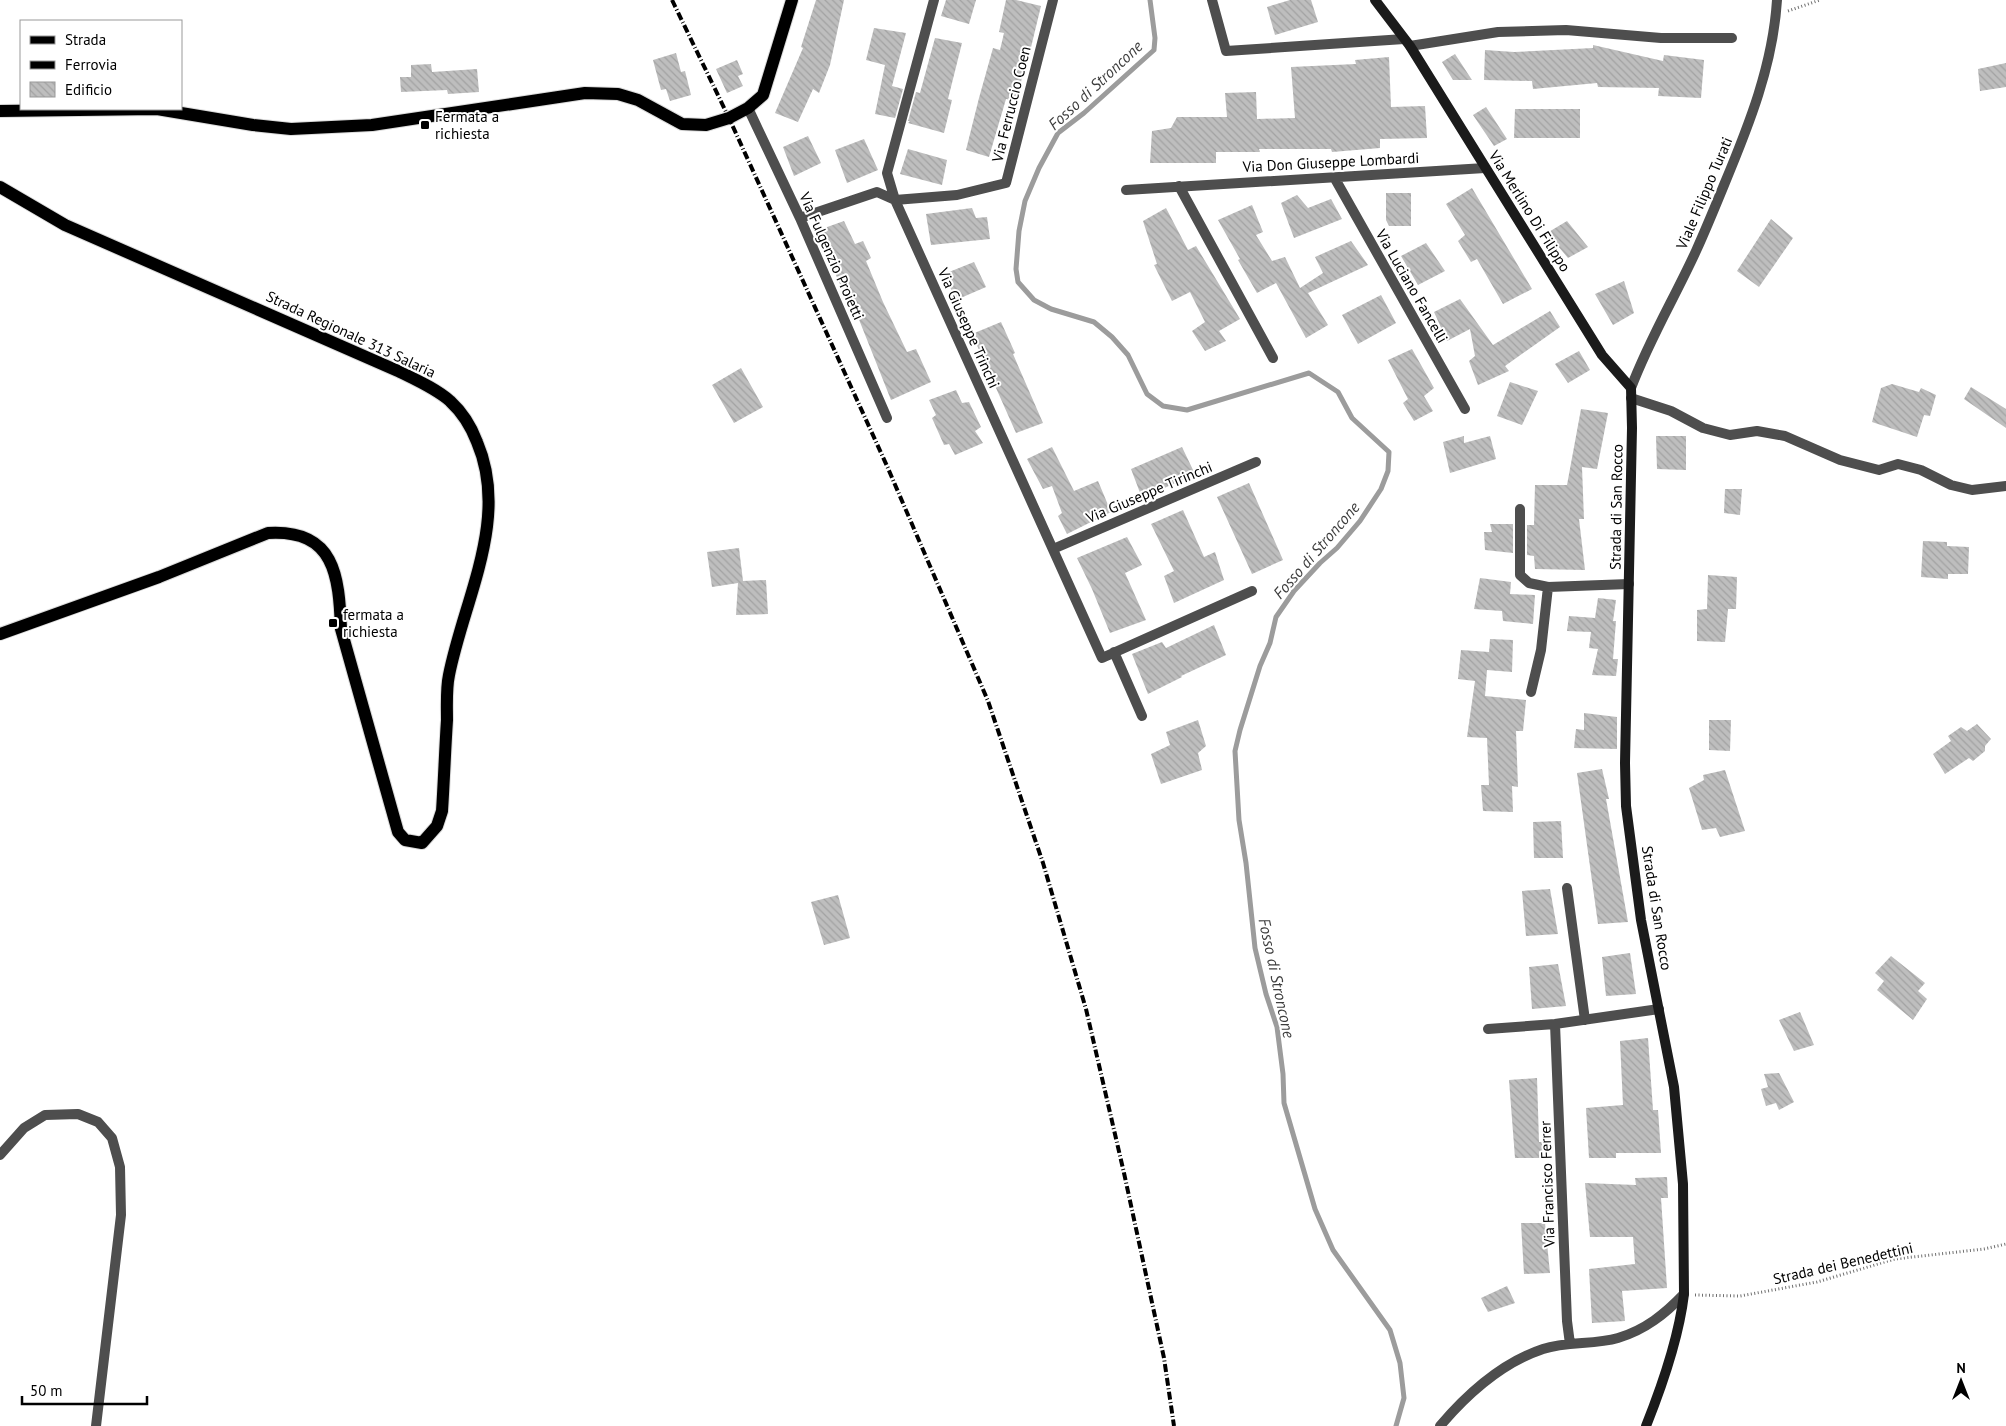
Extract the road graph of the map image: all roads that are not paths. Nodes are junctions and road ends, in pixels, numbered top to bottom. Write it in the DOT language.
graph roads {
  1 [pos="792,0"];
  2 [pos="934,0"];
  3 [pos="1053,0"];
  4 [pos="1212,0"];
  5 [pos="1376,0"];
  6 [pos="1777,0"];
  7 [pos="1732,38"];
  8 [pos="1407,43"];
  9 [pos="748,108"];
  10 [pos="79,110"];
  11 [pos="165,110"];
  12 [pos="0,111"];
  13 [pos="1486,168"];
  14 [pos="1334,177"];
  15 [pos="1179,186"];
  16 [pos="0,187"];
  17 [pos="1126,190"];
  18 [pos="895,200"];
  19 [pos="800,218"];
  20 [pos="1273,358"];
  21 [pos="1631,393"];
  22 [pos="1465,409"];
  23 [pos="887,418"];
  24 [pos="1256,462"];
  25 [pos="2006,486"];
  26 [pos="1520,509"];
  27 [pos="1053,549"];
  28 [pos="1630,584"];
  29 [pos="1548,587"];
  30 [pos="1252,591"];
  31 [pos="0,634"];
  32 [pos="1114,652"];
  33 [pos="1531,692"];
  34 [pos="1142,716"];
  35 [pos="1567,888"];
  36 [pos="1659,1009"];
  37 [pos="1585,1020"];
  38 [pos="1555,1024"];
  39 [pos="1488,1029"];
  40 [pos="0,1155"];
  41 [pos="1684,1294"];
  42 [pos="1570,1344"];
  43 [pos="96,1426"];
  44 [pos="1440,1426"];
  45 [pos="1646,1426"];
  1 -- 9 [label="main road"];
  2 -- 18 [label="street, Via Giuseppe Trinchi"];
  3 -- 18 [label="street, Via Ferruccio Coen"];
  4 -- 8 [label="street"];
  5 -- 8 [label="main road, Via Merlino Di Filippo"];
  6 -- 21 [label="street, Viale Filippo Turati"];
  7 -- 8 [label="street"];
  8 -- 13 [label="main road, Via Merlino Di Filippo"];
  9 -- 11 [label="main road"];
  9 -- 19 [label="street, Via Fulgenzio Proietti"];
  10 -- 12 [label="main road"];
  13 -- 14 [label="street, Via Don Giuseppe Lombardi"];
  13 -- 21 [label="main road, Via Merlino Di Filippo"];
  14 -- 15 [label="street, Via Don Giuseppe Lombardi"];
  14 -- 22 [label="street, Via Luciano Fancelli"];
  15 -- 17 [label="street, Via Don Giuseppe Lombardi"];
  15 -- 20 [label="street"];
  16 -- 31 [label="main road, Strada Regionale 313 Salaria"];
  18 -- 19 [label="street, Via Ferruccio Coen"];
  18 -- 27 [label="street, Via Giuseppe Trinchi"];
  19 -- 23 [label="street, Via Fulgenzio Proietti"];
  21 -- 25 [label="street"];
  21 -- 28 [label="main road, Strada di San Rocco"];
  24 -- 27 [label="street, Via Giuseppe Tirinchi"];
  26 -- 29 [label="street"];
  27 -- 32 [label="street, Via Giuseppe Trinchi"];
  28 -- 29 [label="street"];
  28 -- 36 [label="main road, Strada di San Rocco"];
  29 -- 33 [label="street"];
  30 -- 32 [label="street"];
  32 -- 34 [label="street"];
  35 -- 37 [label="street"];
  36 -- 37 [label="street"];
  36 -- 41 [label="main road, Strada di San Rocco"];
  37 -- 38 [label="street"];
  38 -- 39 [label="street"];
  38 -- 42 [label="street, Via Francisco Ferrer"];
  40 -- 43 [label="street"];
  41 -- 42 [label="street"];
  41 -- 45 [label="main road, Strada di San Rocco"];
  42 -- 44 [label="street"];
}
